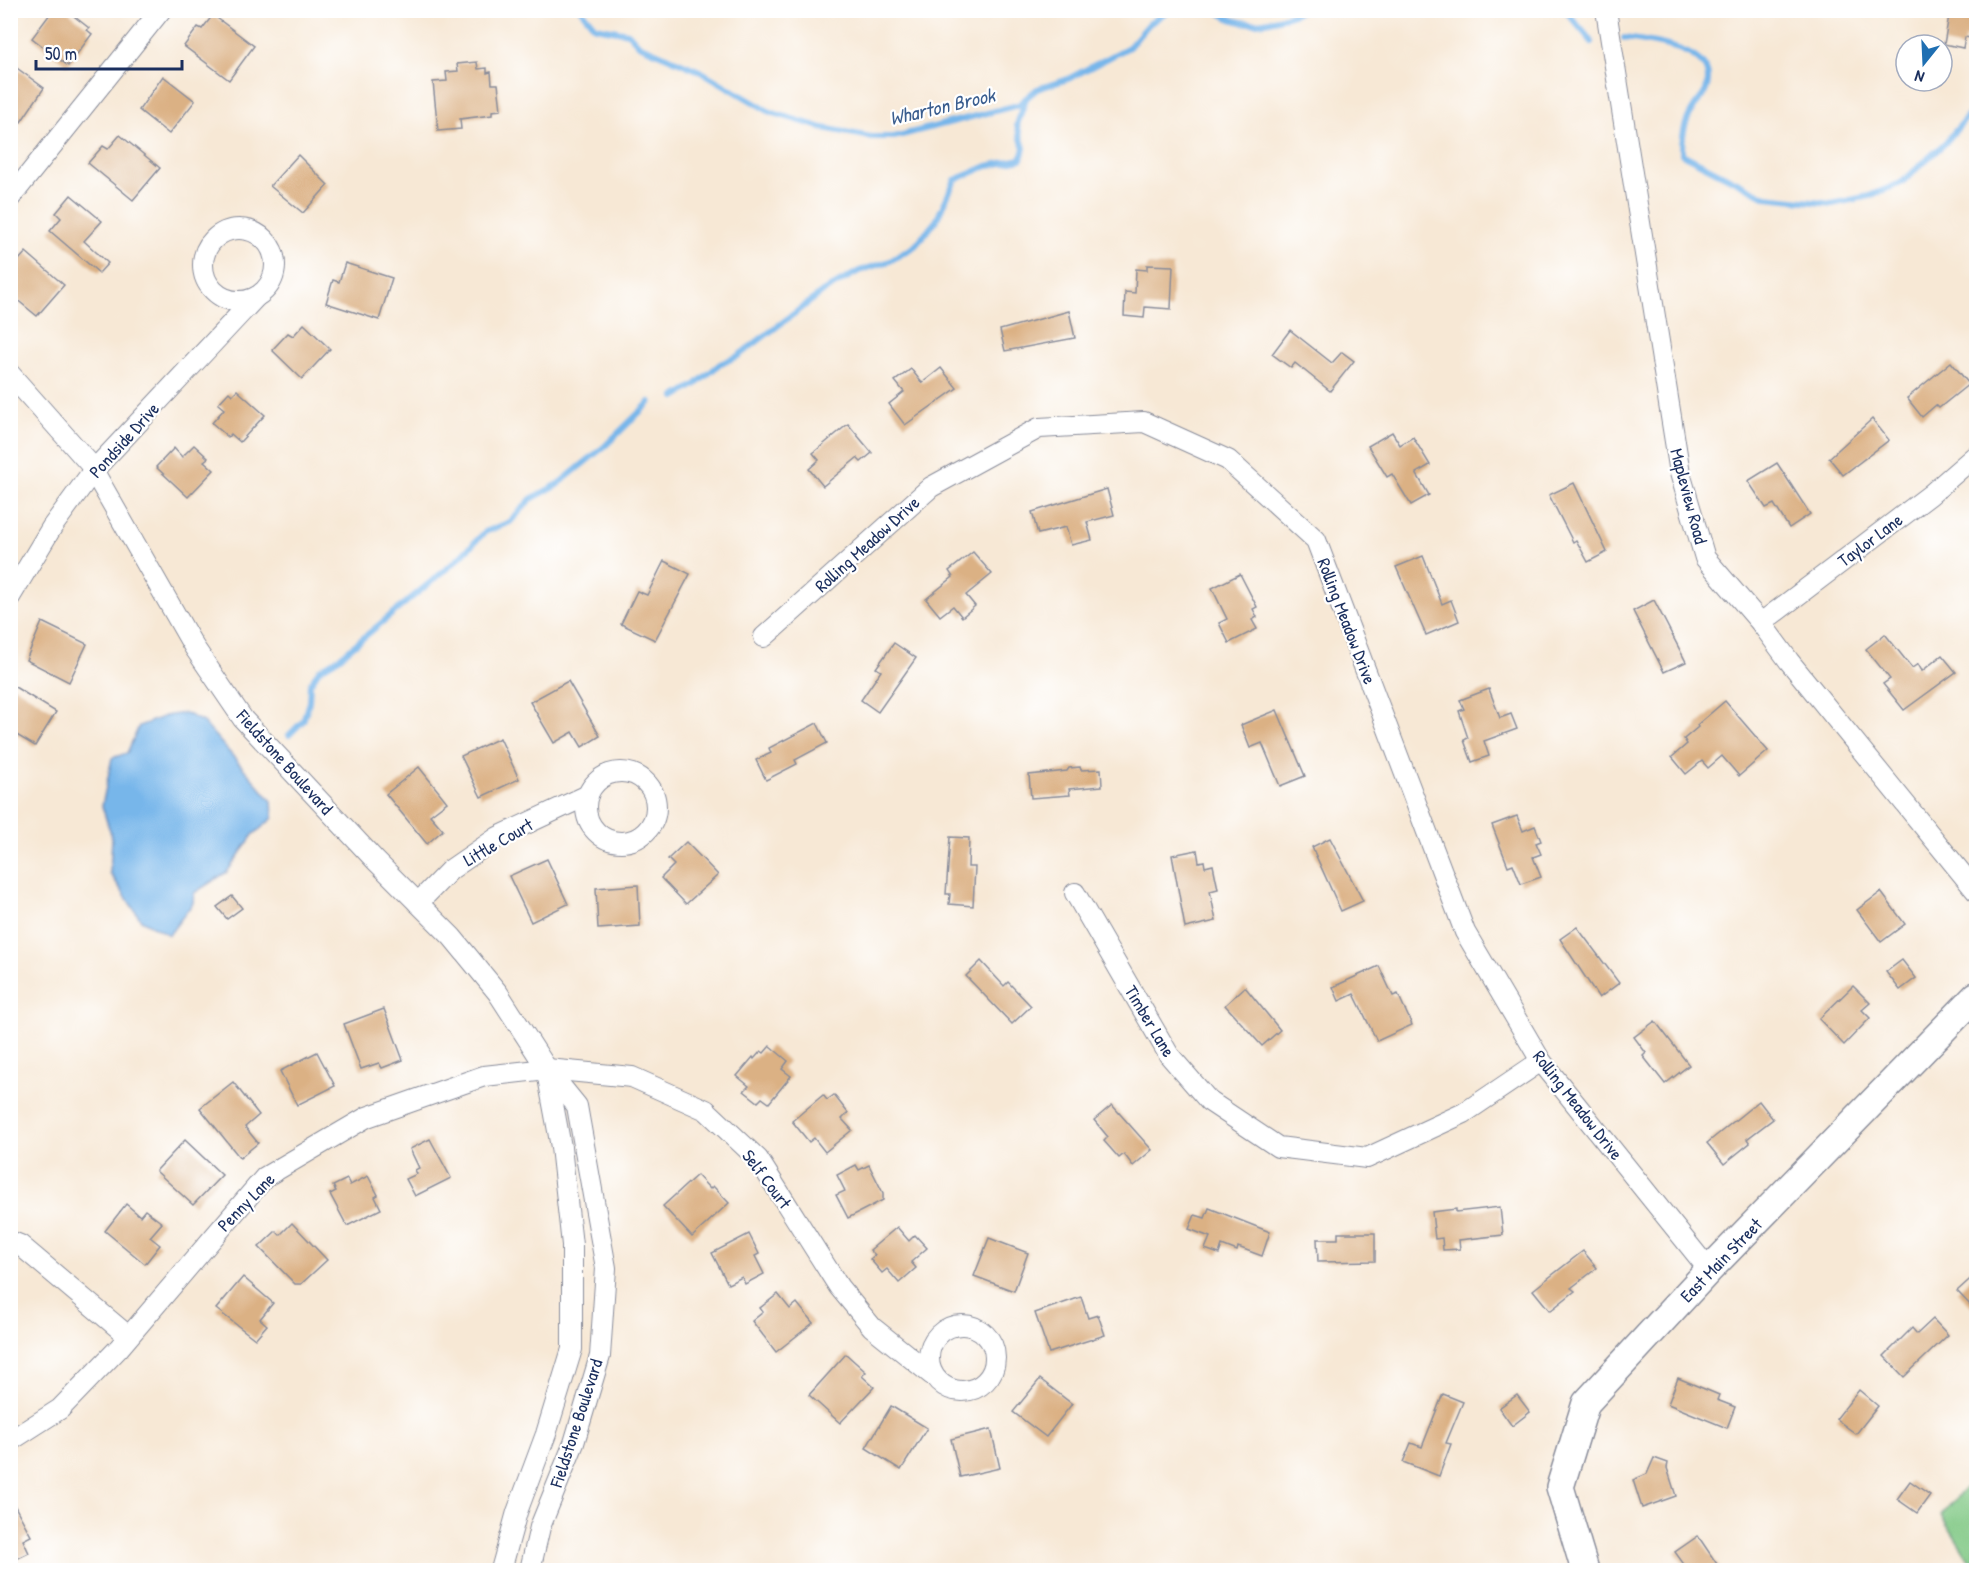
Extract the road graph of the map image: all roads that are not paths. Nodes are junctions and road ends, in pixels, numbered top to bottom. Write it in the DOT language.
graph roads {
  1 [pos="161,10"];
  2 [pos="1606,10"];
  3 [pos="10,198"];
  4 [pos="256,297"];
  5 [pos="10,374"];
  6 [pos="1977,455"];
  7 [pos="93,471"];
  8 [pos="10,597"];
  9 [pos="1761,623"];
  10 [pos="764,637"];
  11 [pos="588,795"];
  12 [pos="1977,891"];
  13 [pos="1075,893"];
  14 [pos="418,903"];
  15 [pos="1977,996"];
  16 [pos="1541,1061"];
  17 [pos="547,1069"];
  18 [pos="10,1241"];
  19 [pos="1709,1270"];
  20 [pos="128,1336"];
  21 [pos="932,1376"];
  22 [pos="10,1440"];
  23 [pos="1584,1568"];
  24 [pos="501,1570"];
  25 [pos="530,1570"];
  1 -- 3 [label="street"];
  2 -- 9 [label="street, Mapleview Road"];
  4 -- 7 [label="street, Pondside Drive"];
  5 -- 7 [label="street, Fieldstone Boulevard"];
  6 -- 9 [label="street, Taylor Lane"];
  7 -- 8 [label="street, Pondside Drive"];
  7 -- 14 [label="street, Fieldstone Boulevard"];
  9 -- 12 [label="street, Mapleview Road"];
  10 -- 16 [label="street, Rolling Meadow Drive"];
  11 -- 14 [label="street, Little Court"];
  13 -- 16 [label="street, Timber Lane"];
  14 -- 17 [label="street, Fieldstone Boulevard"];
  15 -- 19 [label="main road, East Main Street"];
  16 -- 19 [label="street, Rolling Meadow Drive"];
  17 -- 20 [label="street, Penny Lane"];
  17 -- 21 [label="street, Self Court"];
  17 -- 24 [label="street, Fieldstone Boulevard"];
  17 -- 25 [label="street, Fieldstone Boulevard"];
  18 -- 20 [label="street"];
  19 -- 23 [label="main road, East Main Street"];
  20 -- 22 [label="street, Penny Lane"];
}
